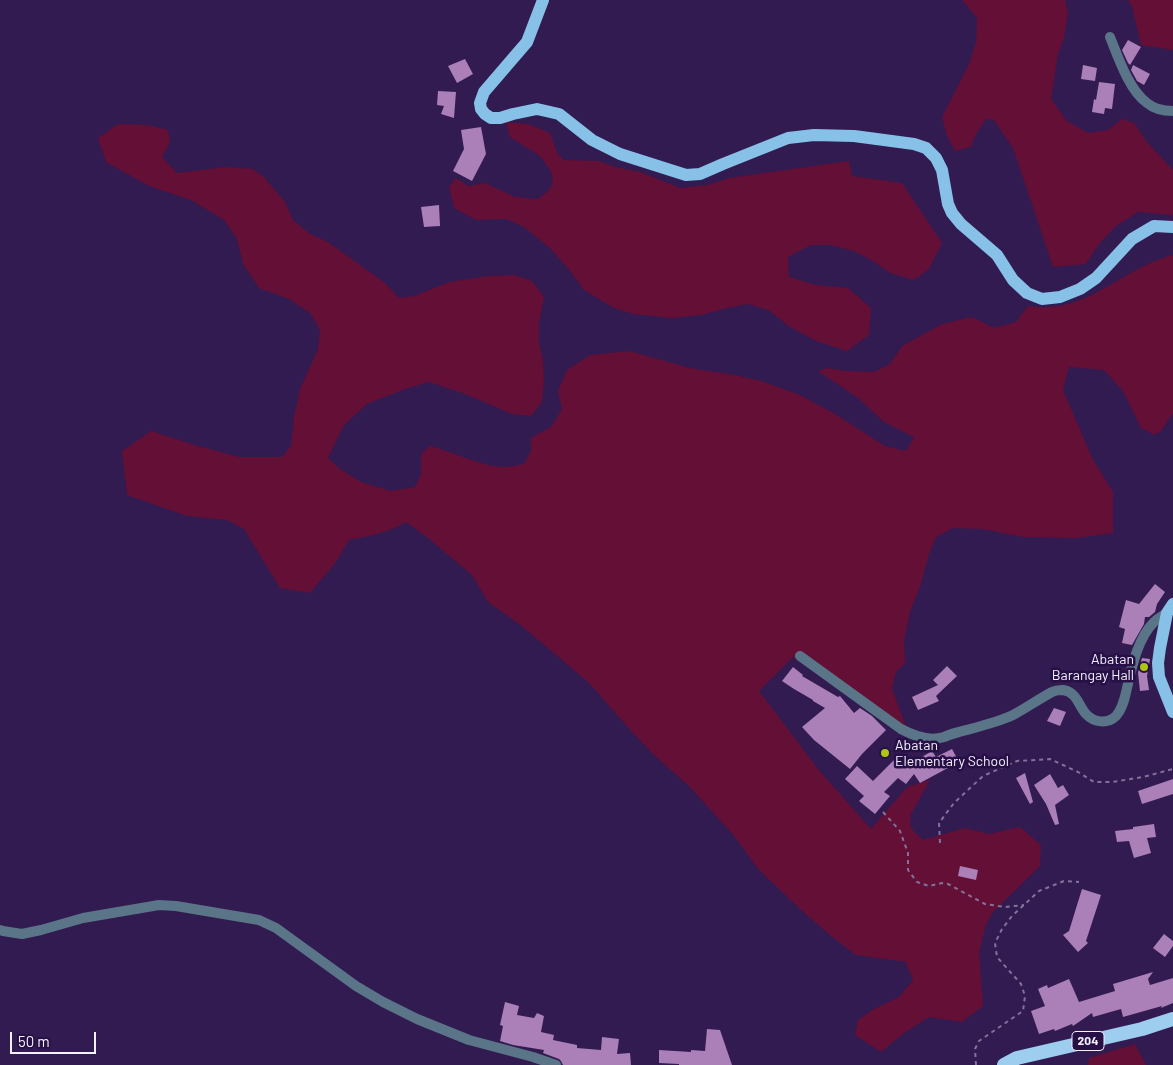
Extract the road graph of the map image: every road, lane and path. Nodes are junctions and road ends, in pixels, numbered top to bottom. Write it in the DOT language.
graph roads {
  1 [pos="543,0"];
  2 [pos="1110,38"];
  3 [pos="1173,111"];
  4 [pos="1173,227"];
  5 [pos="1170,608"];
  6 [pos="800,656"];
  7 [pos="1173,712"];
  8 [pos="1173,770"];
  9 [pos="883,812"];
  10 [pos="940,842"];
  11 [pos="1079,882"];
  12 [pos="1024,905"];
  13 [pos="0,930"];
  14 [pos="1173,1019"];
  15 [pos="556,1065"];
  16 [pos="976,1065"];
  17 [pos="1004,1065"];
  1 -- 4 [label="main road"];
  2 -- 3 [label="street"];
  5 -- 6 [label="street"];
  5 -- 7 [label="main road"];
  8 -- 10 [label="path"];
  9 -- 12 [label="path"];
  11 -- 12 [label="path"];
  12 -- 16 [label="path"];
  13 -- 15 [label="street"];
  14 -- 17 [label="highway, 204"];
}
